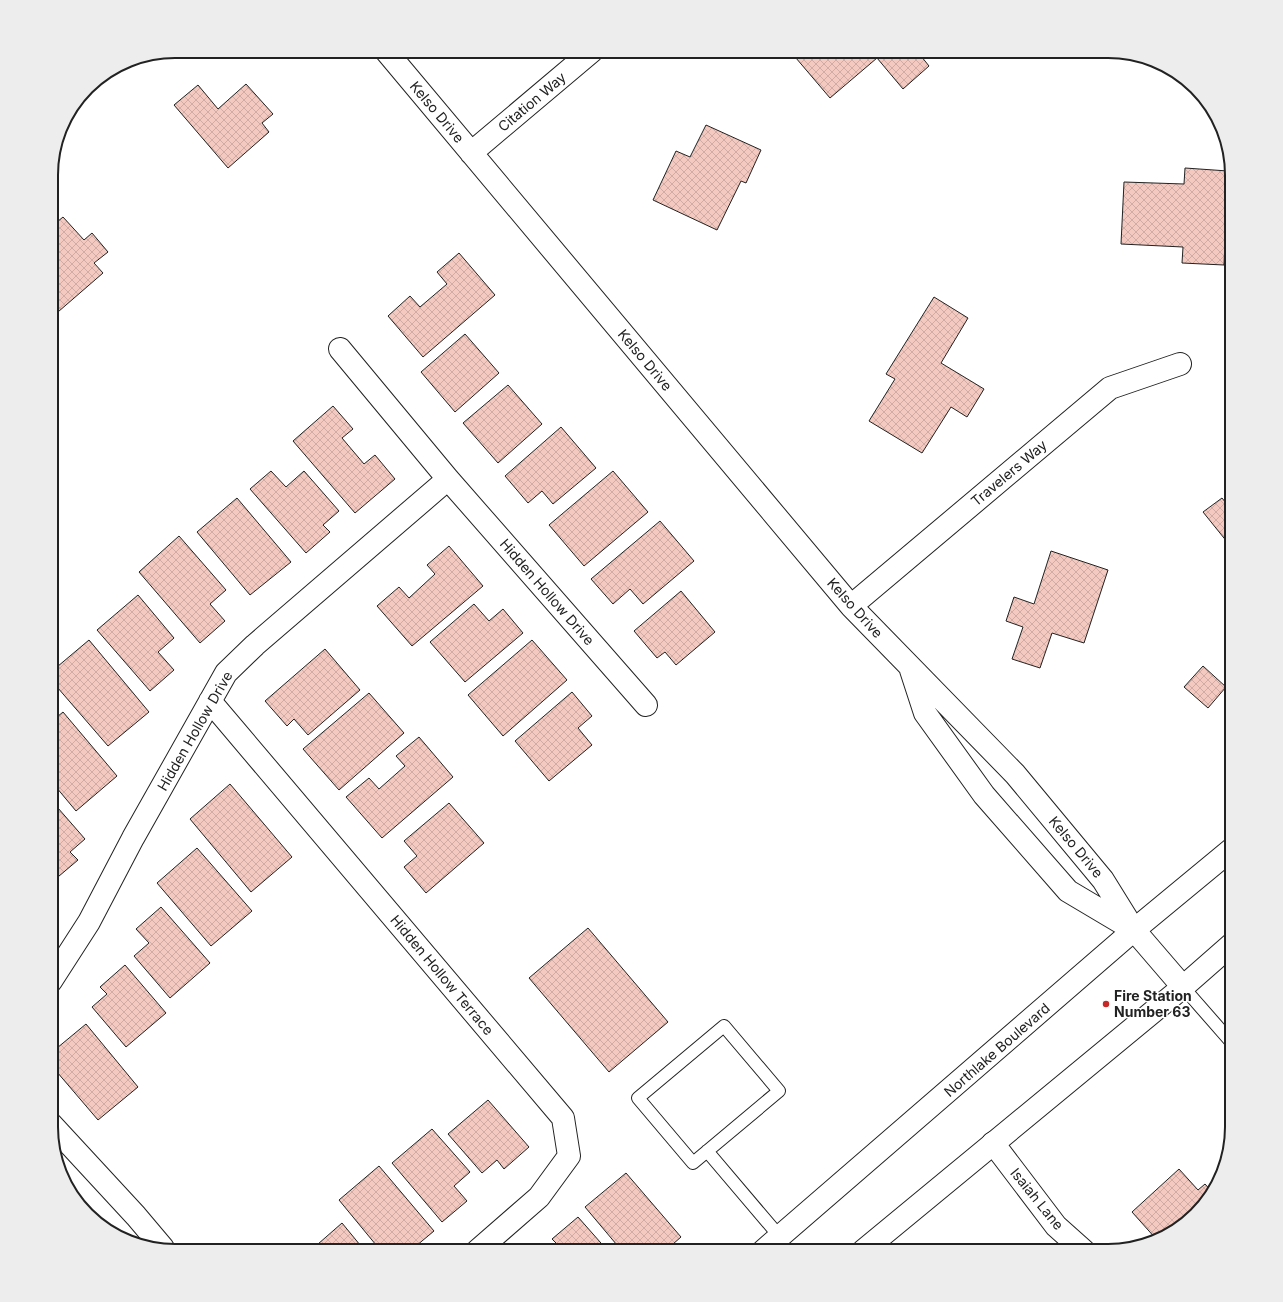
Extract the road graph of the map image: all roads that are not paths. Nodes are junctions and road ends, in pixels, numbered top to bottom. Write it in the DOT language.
graph roads {
  1 [pos="392,58"];
  2 [pos="584,58"];
  3 [pos="471,153"];
  4 [pos="340,349"];
  5 [pos="1180,364"];
  6 [pos="448,479"];
  7 [pos="851,606"];
  8 [pos="909,665"];
  9 [pos="210,701"];
  10 [pos="646,705"];
  11 [pos="1225,855"];
  12 [pos="1134,930"];
  13 [pos="1225,950"];
  14 [pos="58,970"];
  15 [pos="1183,987"];
  16 [pos="1225,1035"];
  17 [pos="58,1132"];
  18 [pos="993,1143"];
  19 [pos="707,1151"];
  20 [pos="159,1243"];
  21 [pos="485,1244"];
  22 [pos="779,1244"];
  23 [pos="871,1244"];
  24 [pos="1076,1244"];
  1 -- 3 [label="street, Kelso Drive"];
  2 -- 3 [label="street, Citation Way"];
  3 -- 7 [label="street, Kelso Drive"];
  4 -- 6 [label="street, Hidden Hollow Drive"];
  5 -- 7 [label="street, Travelers Way"];
  6 -- 9 [label="street, Hidden Hollow Drive"];
  6 -- 10 [label="street, Hidden Hollow Drive"];
  7 -- 8 [label="street, Kelso Drive"];
  8 -- 12 [label="street, Kelso Drive"];
  8 -- 12 [label="street, Kelso Drive"];
  9 -- 14 [label="street, Hidden Hollow Drive"];
  9 -- 21 [label="street, Hidden Hollow Terrace"];
  11 -- 12 [label="street, Northlake Boulevard"];
  12 -- 15 [label="street, Kelso Drive"];
  12 -- 22 [label="street, Northlake Boulevard"];
  13 -- 15 [label="street"];
  15 -- 16 [label="lane"];
  15 -- 18 [label="street"];
  17 -- 20 [label="street"];
  18 -- 23 [label="street"];
  18 -- 24 [label="street, Isaiah Lane"];
  19 -- 19 [label="lane"];
  19 -- 22 [label="lane"];
}
